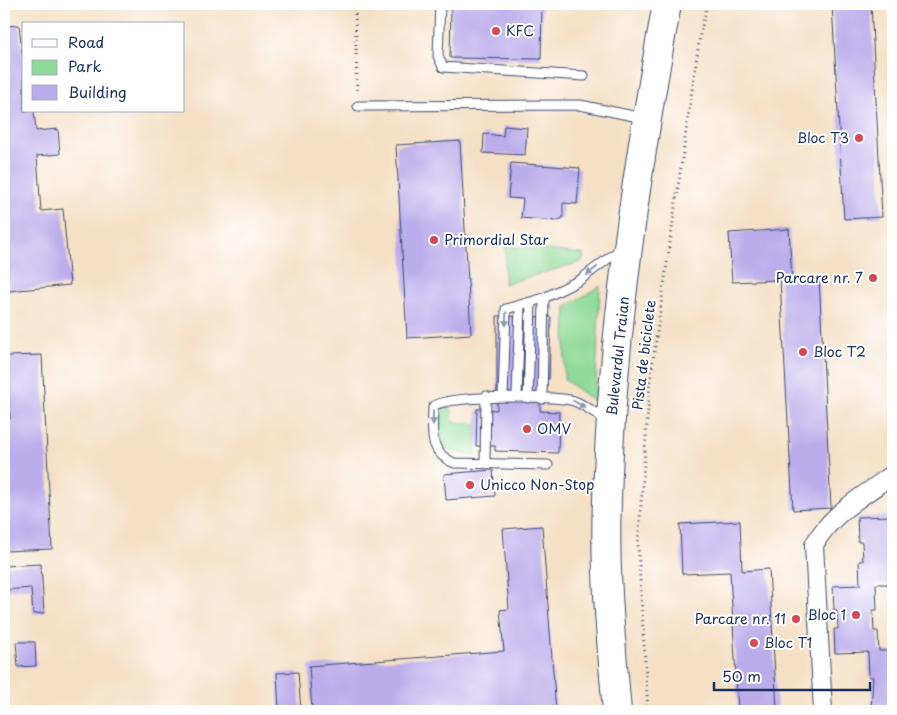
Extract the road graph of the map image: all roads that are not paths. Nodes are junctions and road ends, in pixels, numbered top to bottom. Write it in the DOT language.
graph roads {
  1 [pos="440,4"];
  2 [pos="667,4"];
  3 [pos="584,76"];
  4 [pos="358,106"];
  5 [pos="646,119"];
  6 [pos="630,241"];
  7 [pos="544,298"];
  8 [pos="531,302"];
  9 [pos="520,306"];
  10 [pos="486,396"];
  11 [pos="503,397"];
  12 [pos="517,398"];
  13 [pos="528,398"];
  14 [pos="542,399"];
  15 [pos="611,423"];
  16 [pos="485,463"];
  17 [pos="548,465"];
  18 [pos="893,474"];
  19 [pos="616,711"];
  20 [pos="823,711"];
  1 -- 3 [label="lane"];
  2 -- 5 [label="main road, Bulevardul Traian"];
  4 -- 5 [label="lane"];
  5 -- 6 [label="main road, Bulevardul Traian"];
  6 -- 7 [label="lane, one-way"];
  6 -- 15 [label="main road, Bulevardul Traian"];
  7 -- 8 [label="lane"];
  7 -- 14 [label="lane"];
  8 -- 9 [label="lane"];
  8 -- 13 [label="lane"];
  9 -- 11 [label="lane, one-way"];
  9 -- 12 [label="lane"];
  10 -- 11 [label="lane"];
  10 -- 16 [label="lane"];
  10 -- 16 [label="lane, one-way"];
  11 -- 12 [label="lane"];
  12 -- 13 [label="lane"];
  13 -- 14 [label="lane"];
  14 -- 15 [label="lane, one-way"];
  15 -- 19 [label="main road, Bulevardul Traian"];
  16 -- 17 [label="lane"];
  18 -- 20 [label="street"];
}
